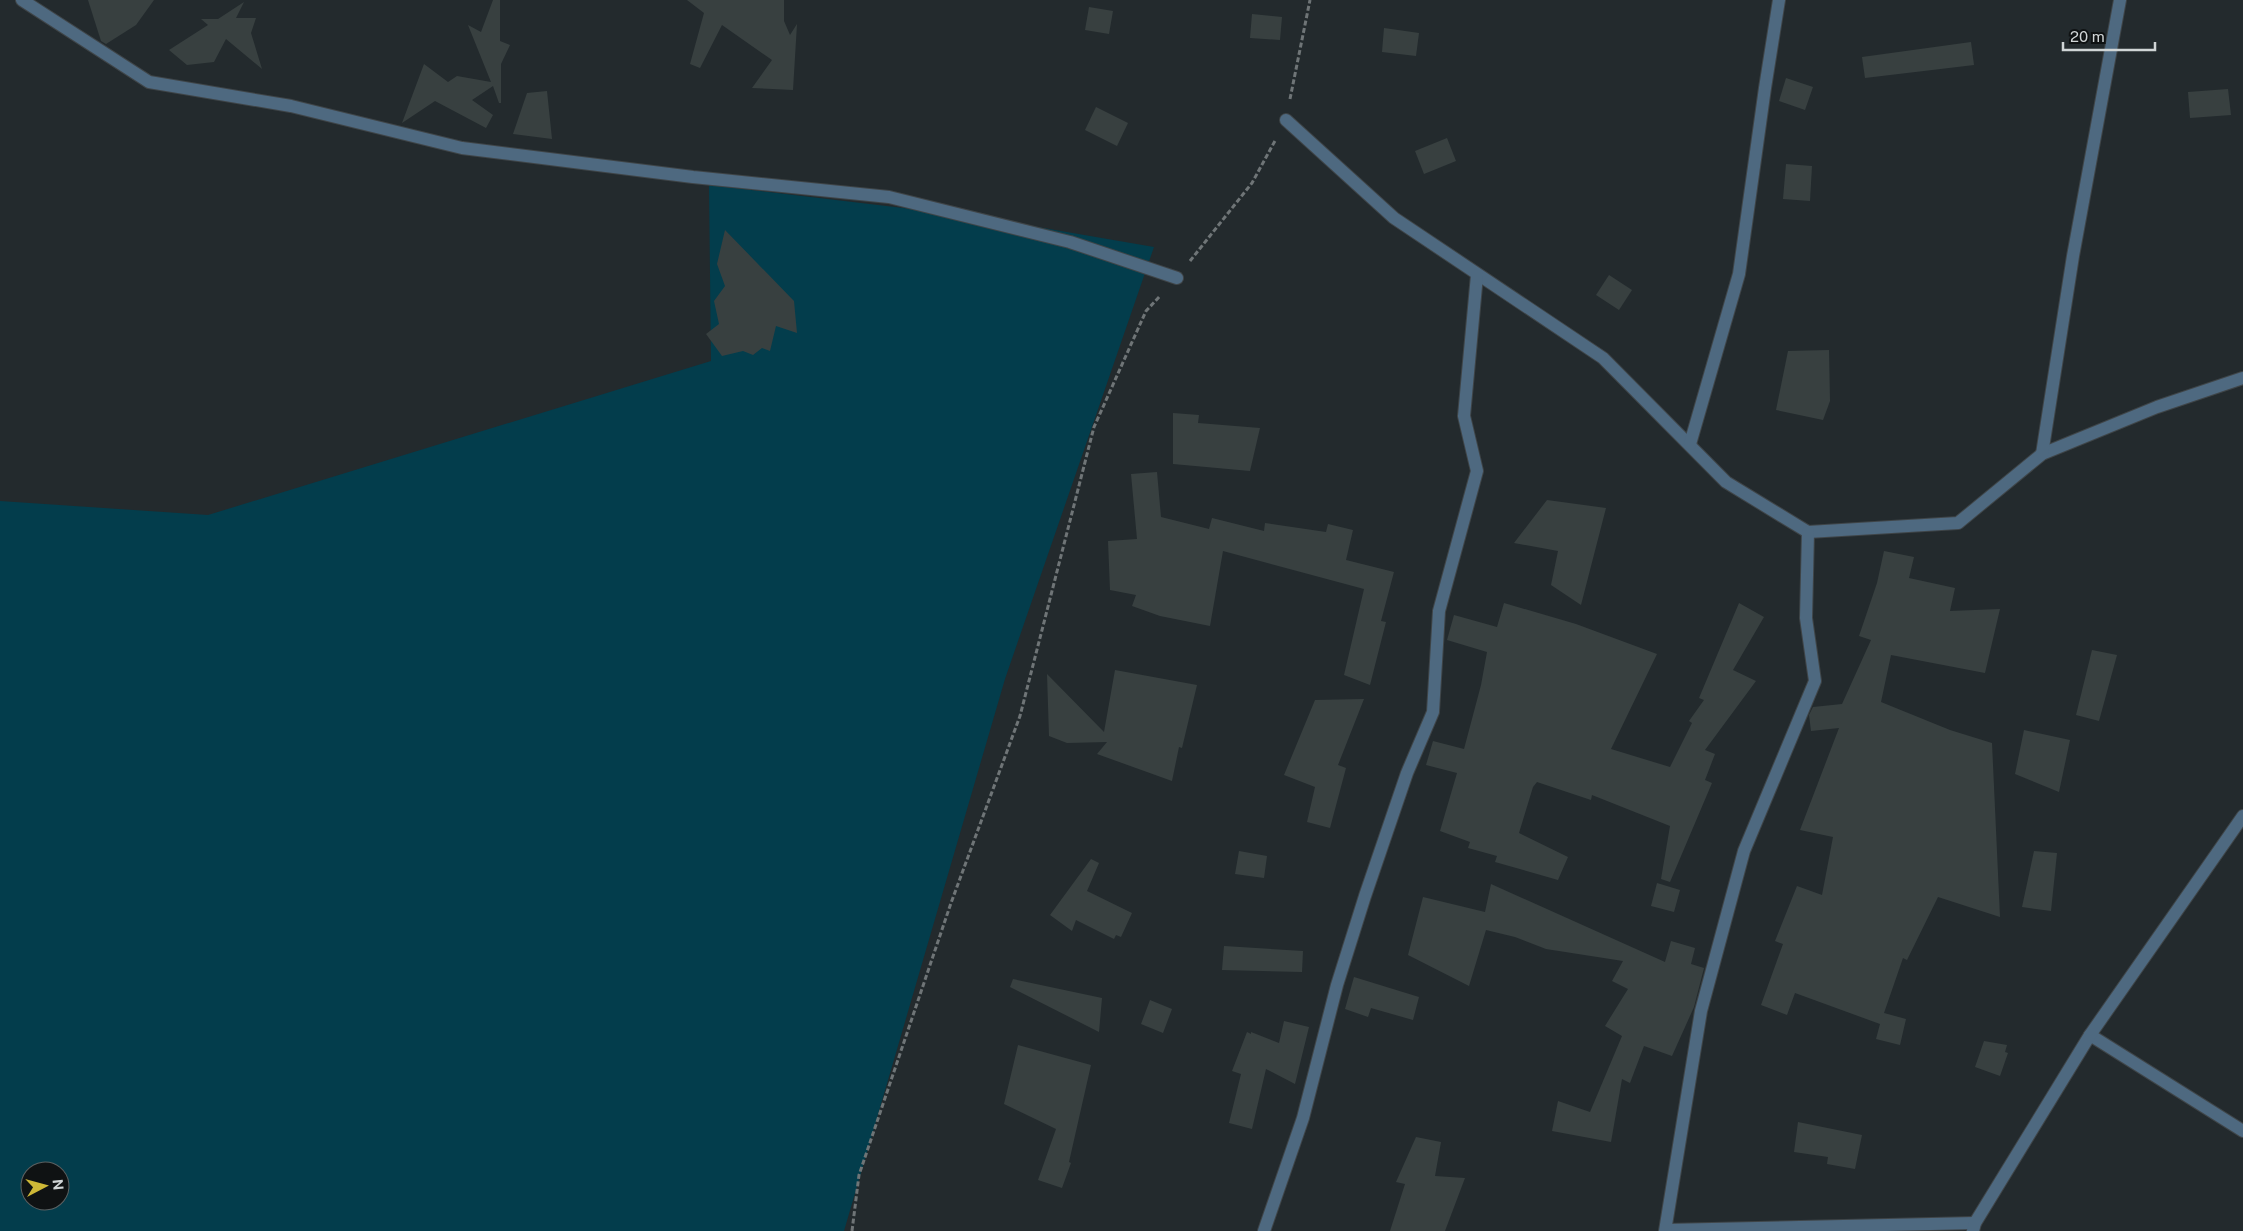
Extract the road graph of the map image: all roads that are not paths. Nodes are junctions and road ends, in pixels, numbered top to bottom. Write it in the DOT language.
graph roads {
  1 [pos="22,0"];
  2 [pos="1779,0"];
  3 [pos="2120,0"];
  4 [pos="1286,120"];
  5 [pos="1477,275"];
  6 [pos="1177,278"];
  7 [pos="2243,378"];
  8 [pos="1690,444"];
  9 [pos="2042,454"];
  10 [pos="1808,532"];
  11 [pos="2243,816"];
  12 [pos="2090,1035"];
  13 [pos="2243,1131"];
  14 [pos="1974,1227"];
  15 [pos="1665,1230"];
  16 [pos="1264,1231"];
  1 -- 6 [label="street"];
  2 -- 8 [label="street"];
  3 -- 9 [label="street"];
  4 -- 5 [label="street"];
  5 -- 8 [label="street"];
  5 -- 16 [label="street"];
  7 -- 9 [label="street"];
  8 -- 10 [label="street"];
  9 -- 10 [label="street"];
  10 -- 15 [label="street"];
  11 -- 12 [label="street"];
  12 -- 13 [label="street"];
  12 -- 14 [label="street"];
  14 -- 15 [label="street"];
}
